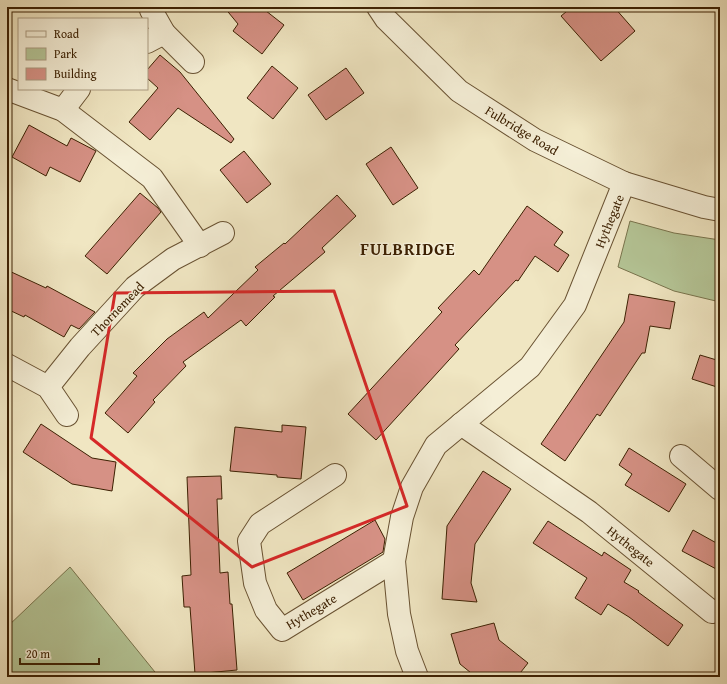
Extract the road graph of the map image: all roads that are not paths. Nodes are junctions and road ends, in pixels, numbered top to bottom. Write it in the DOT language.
graph roads {
  1 [pos="378,7"];
  2 [pos="151,10"];
  3 [pos="155,37"];
  4 [pos="193,62"];
  5 [pos="7,89"];
  6 [pos="78,90"];
  7 [pos="63,110"];
  8 [pos="624,183"];
  9 [pos="720,210"];
  10 [pos="223,233"];
  11 [pos="200,246"];
  12 [pos="7,365"];
  13 [pos="48,387"];
  14 [pos="67,415"];
  15 [pos="461,424"];
  16 [pos="681,456"];
  17 [pos="335,475"];
  18 [pos="720,489"];
  19 [pos="394,561"];
  20 [pos="720,610"];
  21 [pos="417,677"];
  1 -- 8 [label="street, Fulbridge Road"];
  2 -- 3 [label="street"];
  3 -- 4 [label="street"];
  5 -- 7 [label="street"];
  6 -- 7 [label="street"];
  7 -- 11 [label="street"];
  8 -- 9 [label="street, Fulbridge Road"];
  8 -- 15 [label="street, Hythegate"];
  10 -- 11 [label="street, Thornemead"];
  11 -- 13 [label="street, Thornemead"];
  12 -- 13 [label="street"];
  13 -- 14 [label="street"];
  15 -- 19 [label="street, Hythegate"];
  15 -- 20 [label="street, Hythegate"];
  16 -- 18 [label="street"];
  17 -- 19 [label="street, Hythegate"];
  19 -- 21 [label="street, Hythegate"];
}
